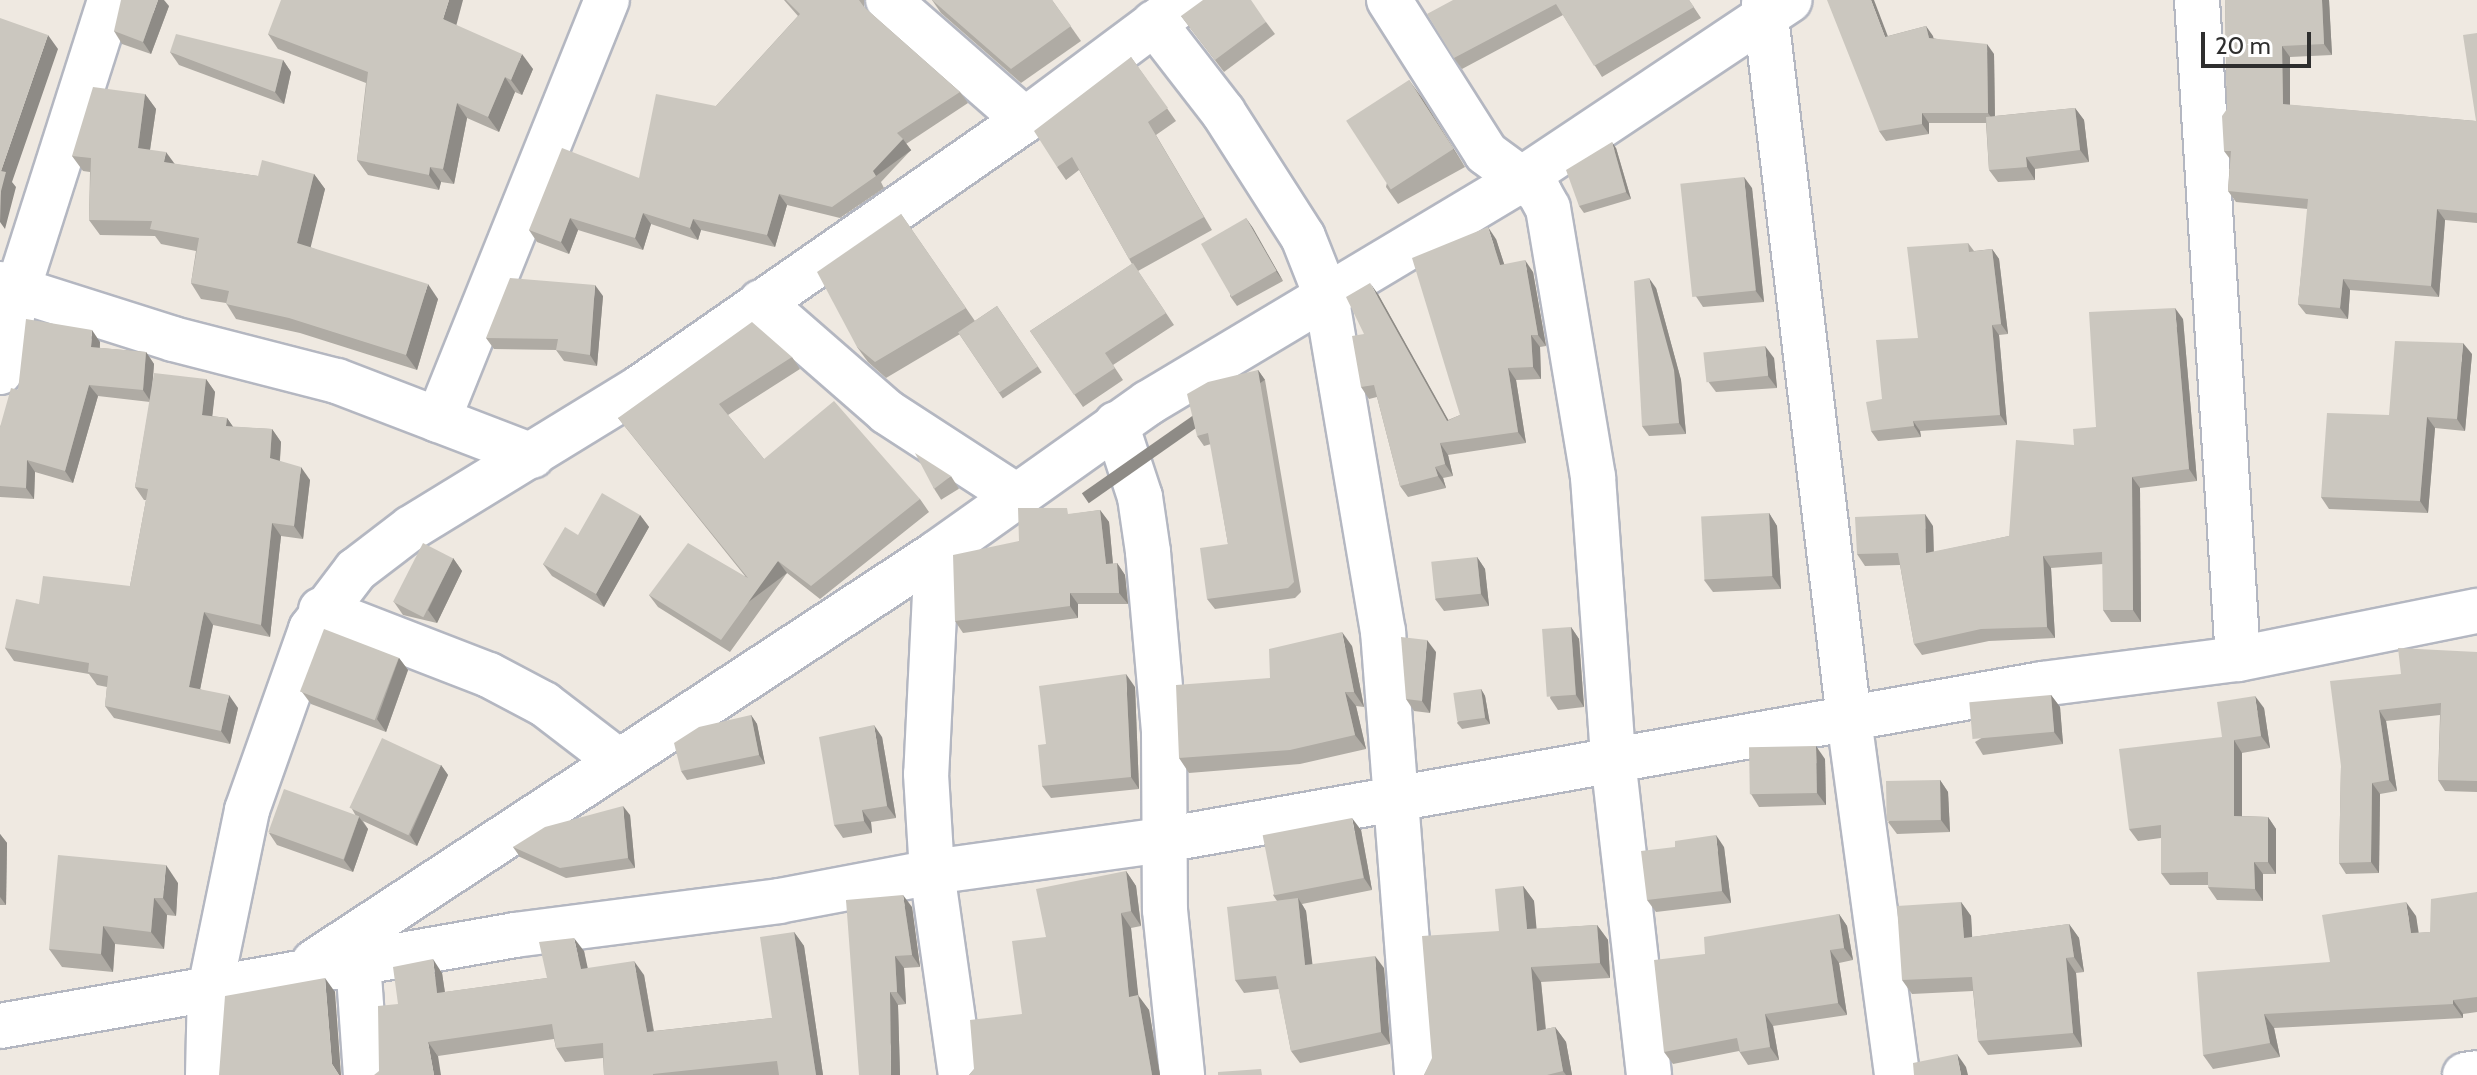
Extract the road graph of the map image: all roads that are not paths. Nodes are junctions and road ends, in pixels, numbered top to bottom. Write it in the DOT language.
graph roads {
  1 [pos="110,0"];
  2 [pos="607,0"];
  3 [pos="888,0"];
  4 [pos="1389,0"];
  5 [pos="2197,0"];
  6 [pos="1773,5"];
  7 [pos="1170,12"];
  8 [pos="1025,120"];
  9 [pos="1520,180"];
  10 [pos="9,286"];
  11 [pos="1326,295"];
  12 [pos="761,302"];
  13 [pos="0,372"];
  14 [pos="438,420"];
  15 [pos="1116,424"];
  16 [pos="532,456"];
  17 [pos="1018,497"];
  18 [pos="937,553"];
  19 [pos="321,610"];
  20 [pos="2477,611"];
  21 [pos="2238,659"];
  22 [pos="1849,719"];
  23 [pos="1613,759"];
  24 [pos="617,760"];
  25 [pos="1392,802"];
  26 [pos="1164,840"];
  27 [pos="932,872"];
  28 [pos="358,961"];
  29 [pos="300,971"];
  30 [pos="210,989"];
  31 [pos="0,1026"];
  32 [pos="2477,1073"];
  33 [pos="208,1075"];
  34 [pos="366,1075"];
  35 [pos="961,1075"];
  36 [pos="1182,1075"];
  37 [pos="1417,1075"];
  38 [pos="1649,1075"];
  39 [pos="1897,1075"];
  40 [pos="2465,1075"];
  1 -- 10 [label="street"];
  2 -- 14 [label="street"];
  3 -- 8 [label="street"];
  4 -- 9 [label="street"];
  5 -- 21 [label="street"];
  6 -- 9 [label="street"];
  6 -- 22 [label="street"];
  7 -- 8 [label="street"];
  7 -- 11 [label="street"];
  8 -- 12 [label="street"];
  9 -- 11 [label="street"];
  9 -- 23 [label="street"];
  10 -- 13 [label="street"];
  10 -- 14 [label="street"];
  11 -- 15 [label="street"];
  11 -- 25 [label="street"];
  12 -- 16 [label="street"];
  12 -- 17 [label="street"];
  14 -- 16 [label="street"];
  15 -- 17 [label="street"];
  15 -- 26 [label="street"];
  16 -- 19 [label="street"];
  17 -- 18 [label="street"];
  18 -- 24 [label="street"];
  18 -- 27 [label="street"];
  19 -- 24 [label="street"];
  19 -- 30 [label="street"];
  20 -- 21 [label="street"];
  21 -- 22 [label="street"];
  22 -- 23 [label="street"];
  22 -- 39 [label="street"];
  23 -- 25 [label="street"];
  23 -- 38 [label="street"];
  24 -- 29 [label="street"];
  25 -- 26 [label="street"];
  25 -- 37 [label="street"];
  26 -- 27 [label="street"];
  26 -- 36 [label="street"];
  27 -- 28 [label="street"];
  27 -- 35 [label="street"];
  28 -- 29 [label="street"];
  28 -- 34 [label="street"];
  29 -- 30 [label="street"];
  30 -- 31 [label="street"];
  30 -- 33 [label="street"];
  32 -- 40 [label="street"];
}
